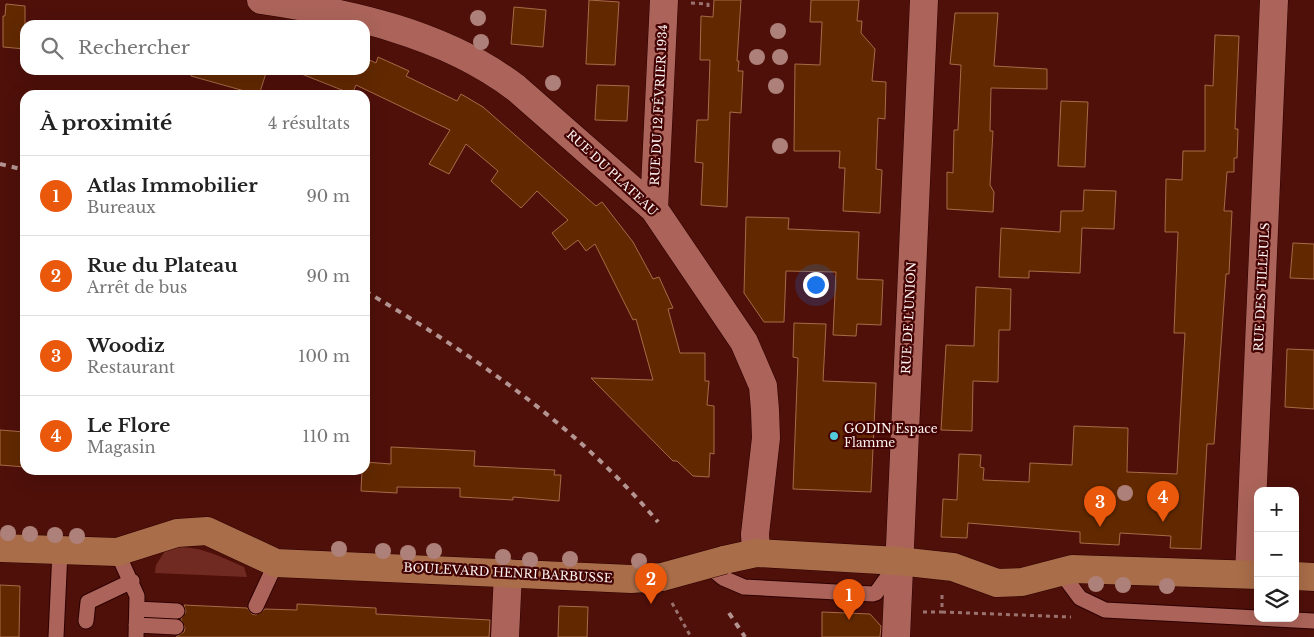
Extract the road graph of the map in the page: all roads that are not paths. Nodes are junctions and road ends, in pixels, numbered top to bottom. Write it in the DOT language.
graph roads {
  1 [pos="262,0"];
  2 [pos="664,0"];
  3 [pos="924,0"];
  4 [pos="1274,0"];
  5 [pos="364,20"];
  6 [pos="370,22"];
  7 [pos="654,209"];
  8 [pos="0,548"];
  9 [pos="60,551"];
  10 [pos="117,552"];
  11 [pos="756,553"];
  12 [pos="898,561"];
  13 [pos="715,562"];
  14 [pos="276,563"];
  15 [pos="1060,571"];
  16 [pos="508,572"];
  17 [pos="1253,575"];
  18 [pos="1299,576"];
  19 [pos="1314,577"];
  20 [pos="132,582"];
  21 [pos="256,606"];
  22 [pos="137,609"];
  23 [pos="177,611"];
  24 [pos="86,621"];
  25 [pos="1314,622"];
  26 [pos="176,628"];
  27 [pos="136,631"];
  28 [pos="56,637"];
  29 [pos="506,637"];
  30 [pos="896,637"];
  1 -- 5 [label="street, RUE DU PLATEAU"];
  2 -- 7 [label="street, RUE DU 12 FÉVRIER 1934"];
  3 -- 12 [label="street, RUE DE L'UNION"];
  4 -- 17 [label="street, RUE DES TILLEULS"];
  6 -- 7 [label="street, RUE DU PLATEAU"];
  7 -- 11 [label="street, RUE DU PLATEAU"];
  8 -- 9 [label="main road, BOULEVARD HENRI BARBUSSE"];
  9 -- 10 [label="main road, BOULEVARD HENRI BARBUSSE"];
  9 -- 28 [label="lane"];
  10 -- 14 [label="main road, BOULEVARD HENRI BARBUSSE"];
  10 -- 20 [label="lane"];
  11 -- 12 [label="main road, BOULEVARD HENRI BARBUSSE"];
  11 -- 13 [label="main road, BOULEVARD HENRI BARBUSSE"];
  12 -- 13 [label="lane"];
  12 -- 15 [label="main road, BOULEVARD HENRI BARBUSSE"];
  12 -- 30 [label="street, RUE DE L'UNION"];
  13 -- 16 [label="main road, BOULEVARD HENRI BARBUSSE, bridge"];
  14 -- 16 [label="main road, BOULEVARD HENRI BARBUSSE"];
  14 -- 21 [label="lane"];
  15 -- 17 [label="main road, BOULEVARD HENRI BARBUSSE"];
  15 -- 25 [label="lane"];
  16 -- 29 [label="street"];
  18 -- 19 [label="main road"];
  20 -- 22 [label="lane"];
  20 -- 24 [label="lane"];
  22 -- 23 [label="lane"];
  22 -- 27 [label="lane"];
  26 -- 27 [label="lane"];
}
